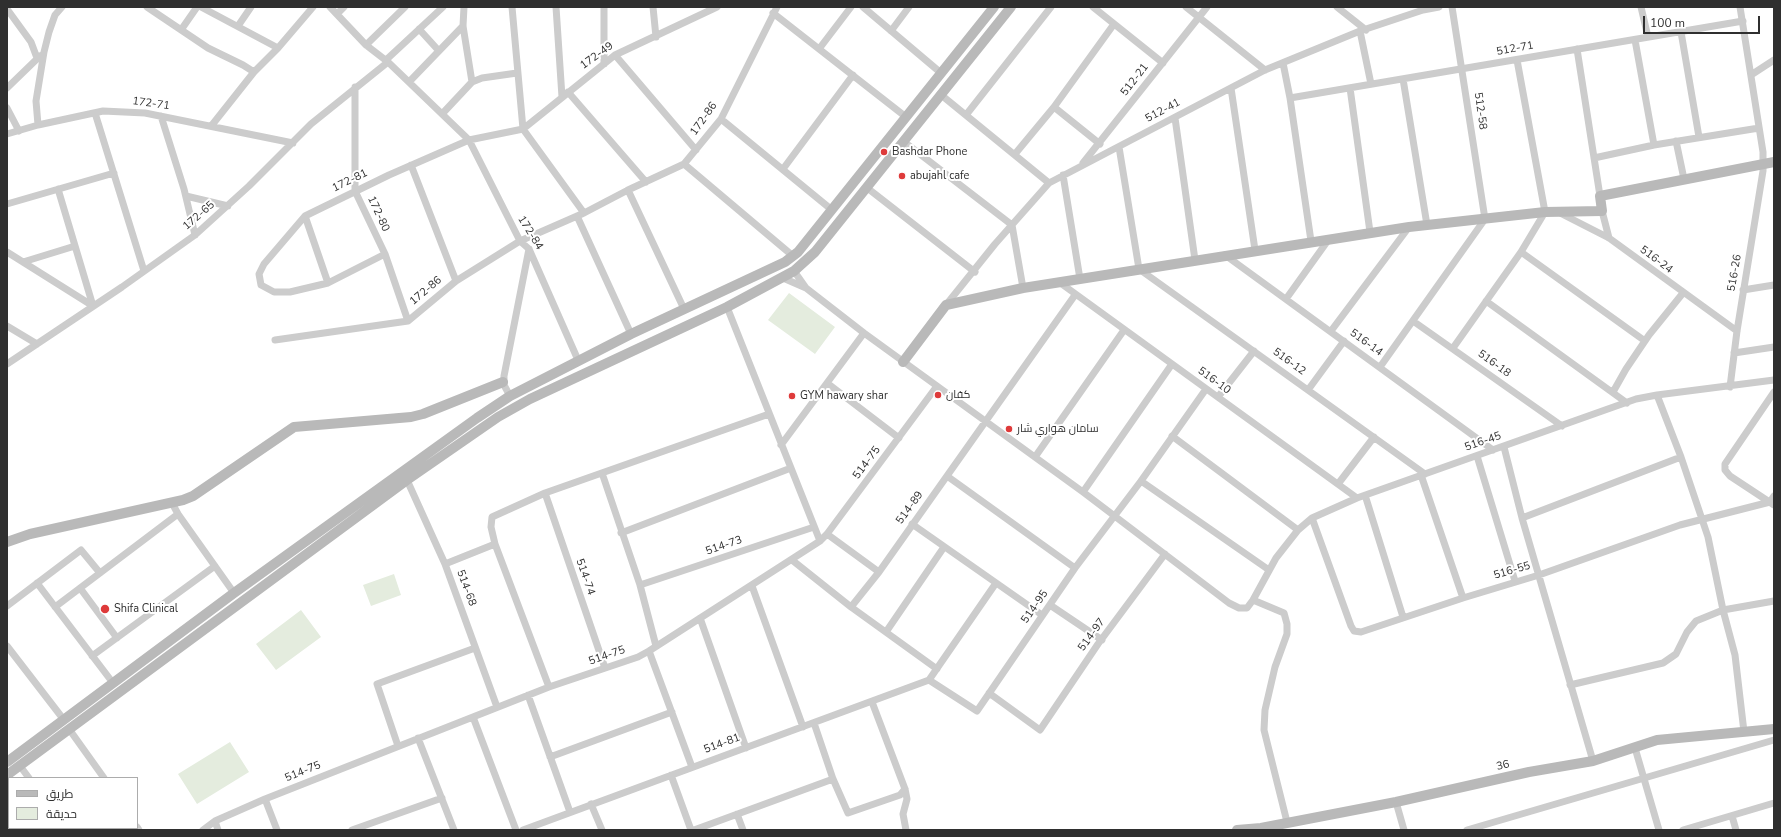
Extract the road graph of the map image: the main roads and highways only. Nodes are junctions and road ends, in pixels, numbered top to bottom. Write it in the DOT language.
graph roads {
  1 [pos="994,7"];
  2 [pos="1011,7"];
  3 [pos="1774,162"];
  4 [pos="687,308"];
  5 [pos="670,316"];
  6 [pos="696,321"];
  7 [pos="676,330"];
  8 [pos="903,362"];
  9 [pos="503,382"];
  10 [pos="7,542"];
  11 [pos="1774,729"];
  12 [pos="7,762"];
  13 [pos="7,775"];
  14 [pos="1261,829"];
  15 [pos="1237,830"];
  1 -- 4 [label="main road"];
  2 -- 6 [label="main road"];
  3 -- 8 [label="main road"];
  4 -- 5 [label="main road"];
  4 -- 6 [label="main road"];
  5 -- 7 [label="main road"];
  5 -- 12 [label="main road"];
  6 -- 7 [label="main road"];
  7 -- 13 [label="main road"];
  9 -- 10 [label="main road"];
  11 -- 14 [label="main road, 36"];
  14 -- 15 [label="main road, 36"];
}
